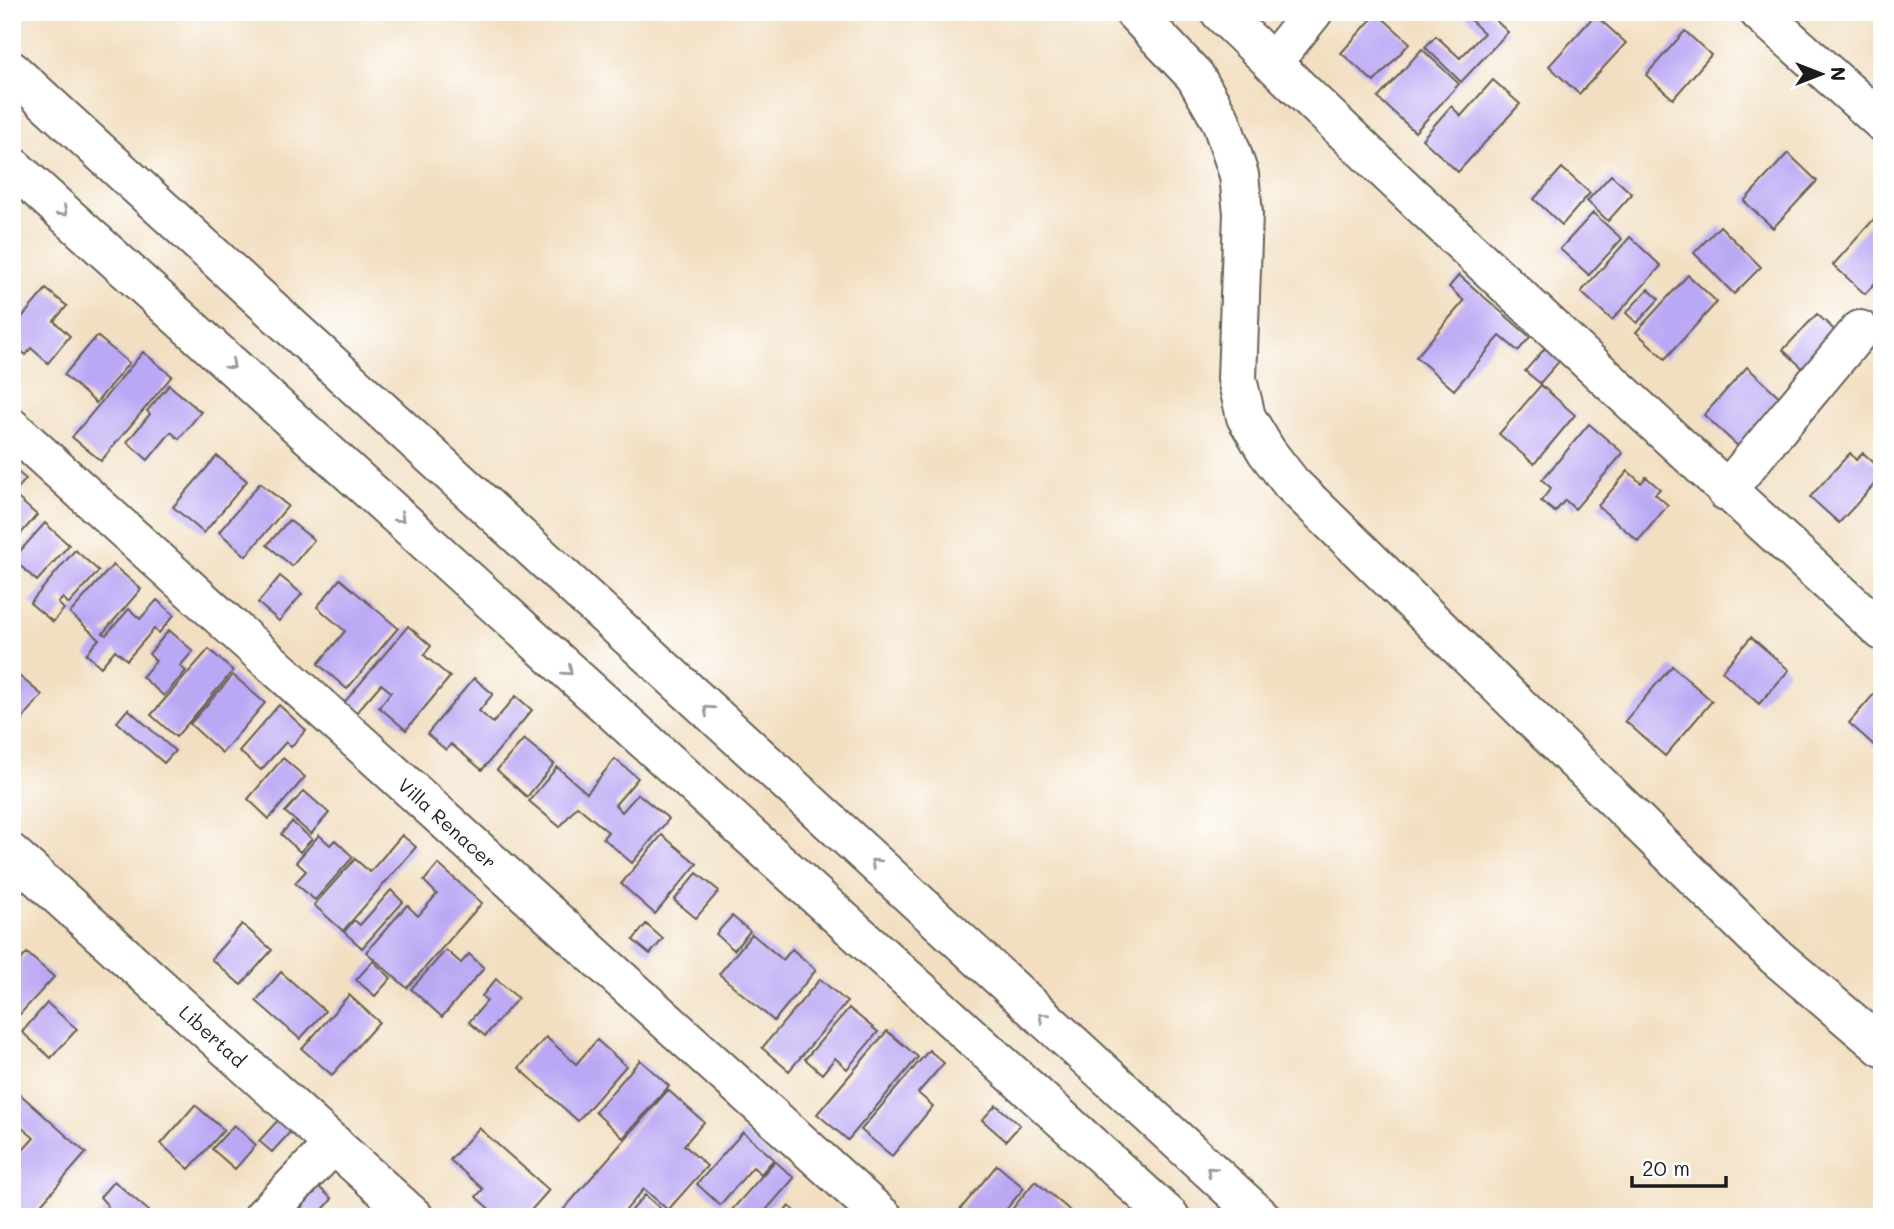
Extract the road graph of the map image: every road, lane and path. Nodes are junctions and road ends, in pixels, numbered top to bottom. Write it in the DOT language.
graph roads {
  1 [pos="1134,12"];
  2 [pos="1220,12"];
  3 [pos="1314,12"];
  4 [pos="1759,12"];
  5 [pos="1272,62"];
  6 [pos="12,71"];
  7 [pos="1882,122"];
  8 [pos="12,166"];
  9 [pos="1860,330"];
  10 [pos="12,428"];
  11 [pos="1727,491"];
  12 [pos="1882,631"];
  13 [pos="12,854"];
  14 [pos="1882,1048"];
  15 [pos="334,1144"];
  16 [pos="262,1217"];
  17 [pos="414,1217"];
  18 [pos="883,1217"];
  19 [pos="1170,1217"];
  20 [pos="1261,1217"];
  1 -- 14 [label="street"];
  2 -- 5 [label="street"];
  3 -- 5 [label="street"];
  4 -- 7 [label="street"];
  5 -- 11 [label="street"];
  20 -- 6 [label="street, one-way"];
  8 -- 19 [label="street, one-way"];
  9 -- 11 [label="street"];
  10 -- 18 [label="street, Villa Renacer"];
  11 -- 12 [label="street"];
  13 -- 15 [label="street, Libertad"];
  15 -- 16 [label="street"];
  15 -- 17 [label="street, Libertad"];
}
